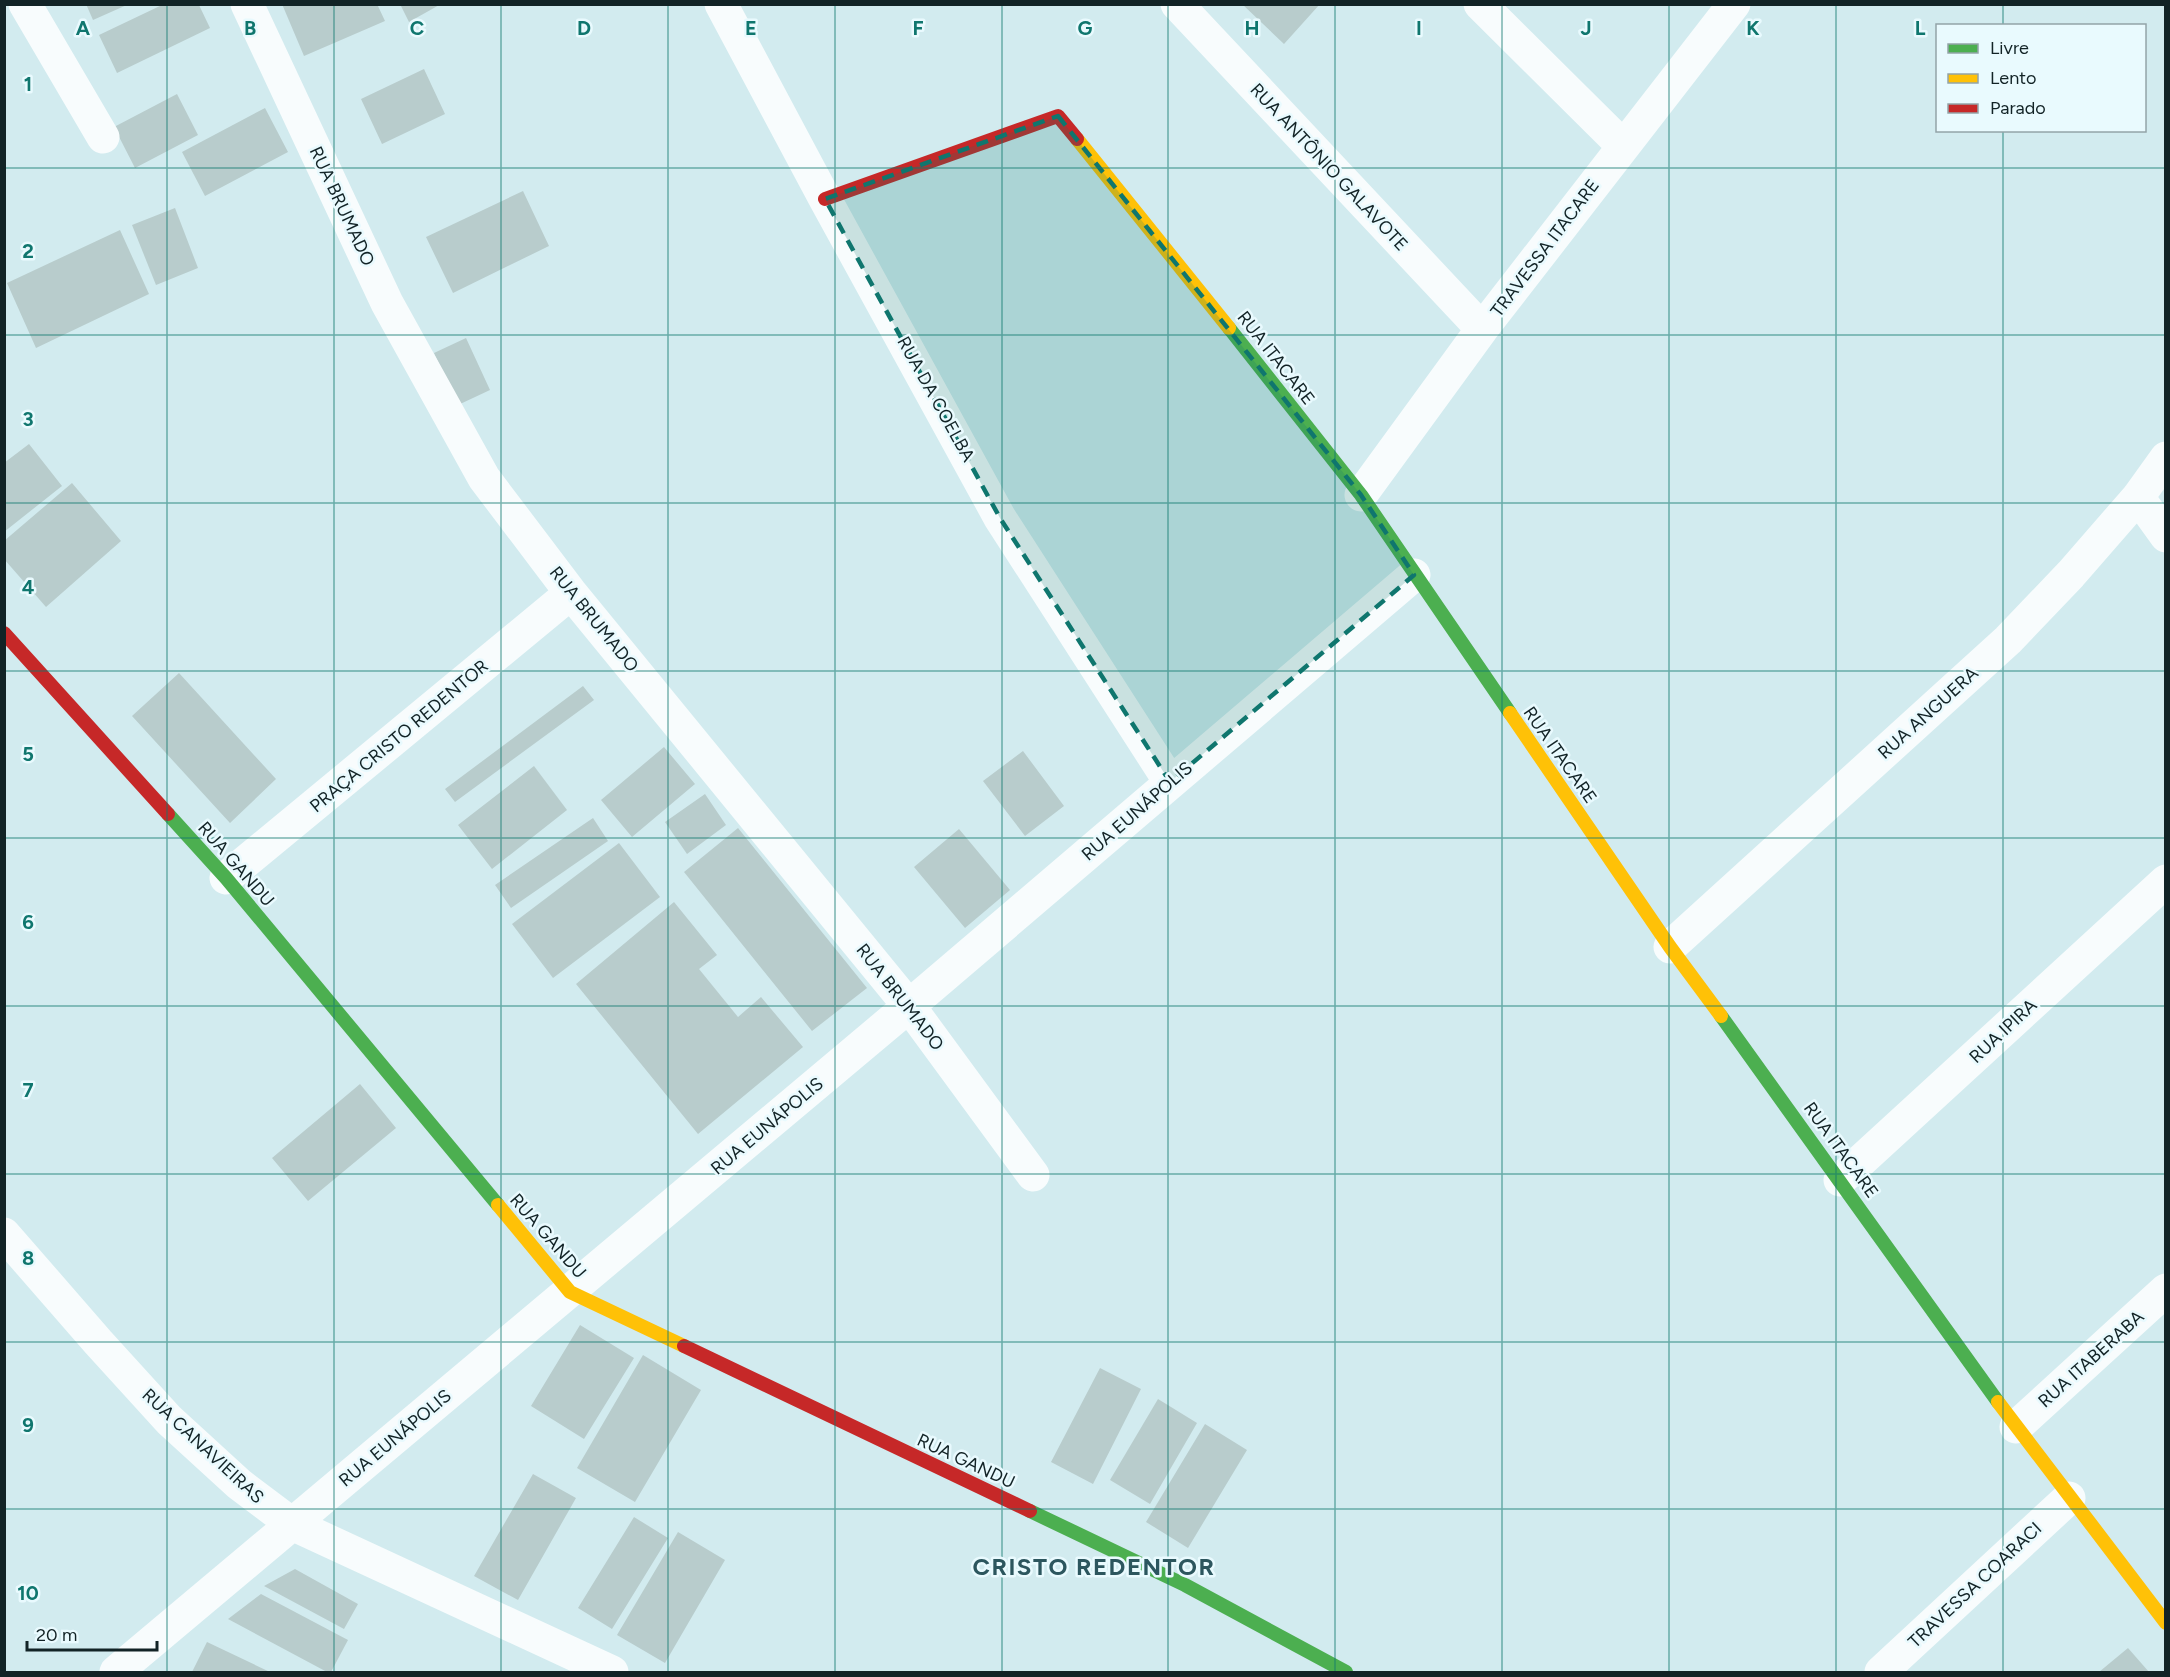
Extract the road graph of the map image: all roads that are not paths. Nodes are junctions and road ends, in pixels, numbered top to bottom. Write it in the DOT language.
graph roads {
  1 [pos="25,4"];
  2 [pos="247,4"];
  3 [pos="721,4"];
  4 [pos="1177,4"];
  5 [pos="1480,4"];
  6 [pos="1734,4"];
  7 [pos="103,137"];
  8 [pos="1623,146"];
  9 [pos="825,199"];
  10 [pos="1482,329"];
  11 [pos="2166,458"];
  12 [pos="1361,495"];
  13 [pos="2138,497"];
  14 [pos="2166,536"];
  15 [pos="1414,575"];
  16 [pos="571,593"];
  17 [pos="4,633"];
  18 [pos="1170,783"];
  19 [pos="226,878"];
  20 [pos="2166,881"];
  21 [pos="1670,947"];
  22 [pos="909,1006"];
  23 [pos="1033,1175"];
  24 [pos="1840,1180"];
  25 [pos="4,1234"];
  26 [pos="2166,1290"];
  27 [pos="570,1292"];
  28 [pos="2016,1427"];
  29 [pos="2069,1498"];
  30 [pos="292,1524"];
  31 [pos="2166,1623"];
  32 [pos="116,1672"];
  33 [pos="612,1672"];
  34 [pos="1346,1672"];
  35 [pos="1881,1672"];
  1 -- 7 [label="street"];
  2 -- 16 [label="street, RUA BRUMADO"];
  3 -- 9 [label="street, RUA DA COELBA"];
  4 -- 10 [label="street, RUA ANTÔNIO GALAVOTE"];
  5 -- 8 [label="street"];
  6 -- 8 [label="street, TRAVESSA ITACARE"];
  8 -- 10 [label="street, TRAVESSA ITACARE"];
  9 -- 12 [label="street, RUA ITACARE"];
  9 -- 18 [label="street, RUA DA COELBA"];
  10 -- 12 [label="street, TRAVESSA ITACARE"];
  11 -- 13 [label="street, RUA ANGUERA"];
  12 -- 15 [label="street, RUA ITACARE"];
  13 -- 14 [label="street"];
  13 -- 21 [label="street, RUA ANGUERA"];
  15 -- 18 [label="street, RUA EUNÁPOLIS"];
  15 -- 21 [label="street, RUA ITACARE"];
  16 -- 19 [label="street, PRAÇA CRISTO REDENTOR"];
  16 -- 22 [label="street, RUA BRUMADO"];
  17 -- 19 [label="street, RUA GANDU"];
  18 -- 22 [label="street, RUA EUNÁPOLIS"];
  19 -- 27 [label="street, RUA GANDU"];
  20 -- 24 [label="street, RUA IPIRA"];
  21 -- 24 [label="street, RUA ITACARE"];
  22 -- 23 [label="street, RUA BRUMADO"];
  22 -- 27 [label="street, RUA EUNÁPOLIS"];
  24 -- 28 [label="street, RUA ITACARE"];
  25 -- 30 [label="street, RUA CANAVIEIRAS"];
  26 -- 28 [label="street, RUA ITABERABA"];
  27 -- 30 [label="street, RUA EUNÁPOLIS"];
  27 -- 34 [label="street, RUA GANDU"];
  28 -- 29 [label="street, RUA ITACARE"];
  29 -- 31 [label="street, RUA ITACARE"];
  29 -- 35 [label="street, TRAVESSA COARACI"];
  30 -- 32 [label="street, RUA EUNÁPOLIS"];
  30 -- 33 [label="street, RUA CANAVIEIRAS"];
}
